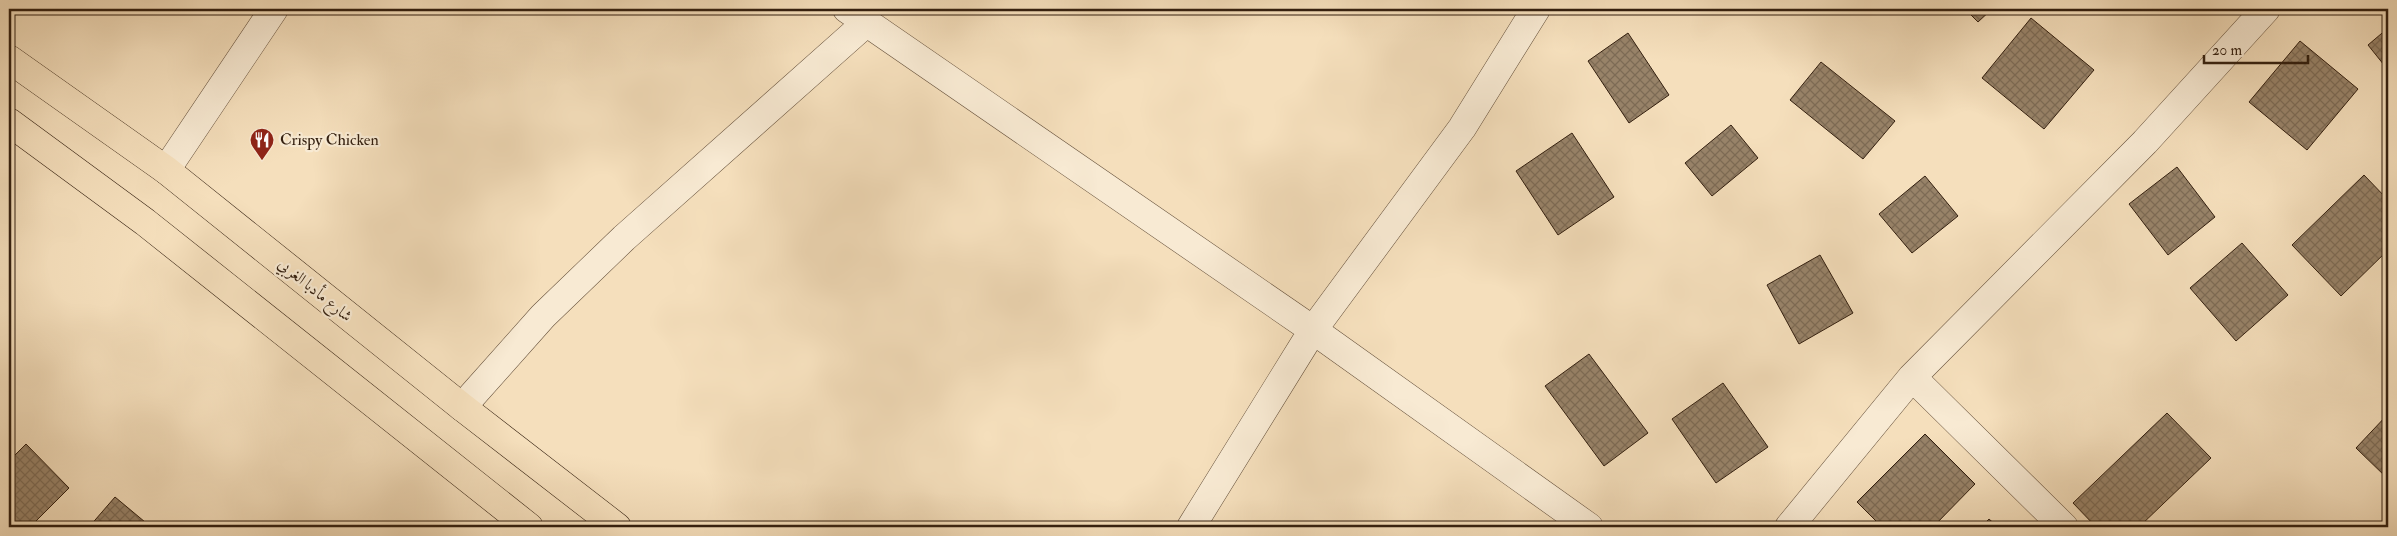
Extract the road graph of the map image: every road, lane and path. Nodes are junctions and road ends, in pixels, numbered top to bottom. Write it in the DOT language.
graph roads {
  1 [pos="274,9"];
  2 [pos="1536,9"];
  3 [pos="2266,9"];
  4 [pos="856,16"];
  5 [pos="9,59"];
  6 [pos="9,122"];
  7 [pos="166,170"];
  8 [pos="1313,330"];
  9 [pos="1912,377"];
  10 [pos="462,407"];
  11 [pos="529,527"];
  12 [pos="617,527"];
  13 [pos="1192,527"];
  14 [pos="1589,527"];
  15 [pos="1789,527"];
  16 [pos="2064,527"];
  1 -- 7 [label="street"];
  2 -- 8 [label="street"];
  3 -- 9 [label="street"];
  4 -- 8 [label="street"];
  4 -- 10 [label="street"];
  5 -- 7 [label="main road, شارع مأدبا الغربي"];
  6 -- 11 [label="main road"];
  7 -- 10 [label="main road, شارع مأدبا الغربي"];
  8 -- 13 [label="street"];
  8 -- 14 [label="street"];
  9 -- 15 [label="street"];
  9 -- 16 [label="street"];
  10 -- 12 [label="main road, شارع مأدبا الغربي"];
}
